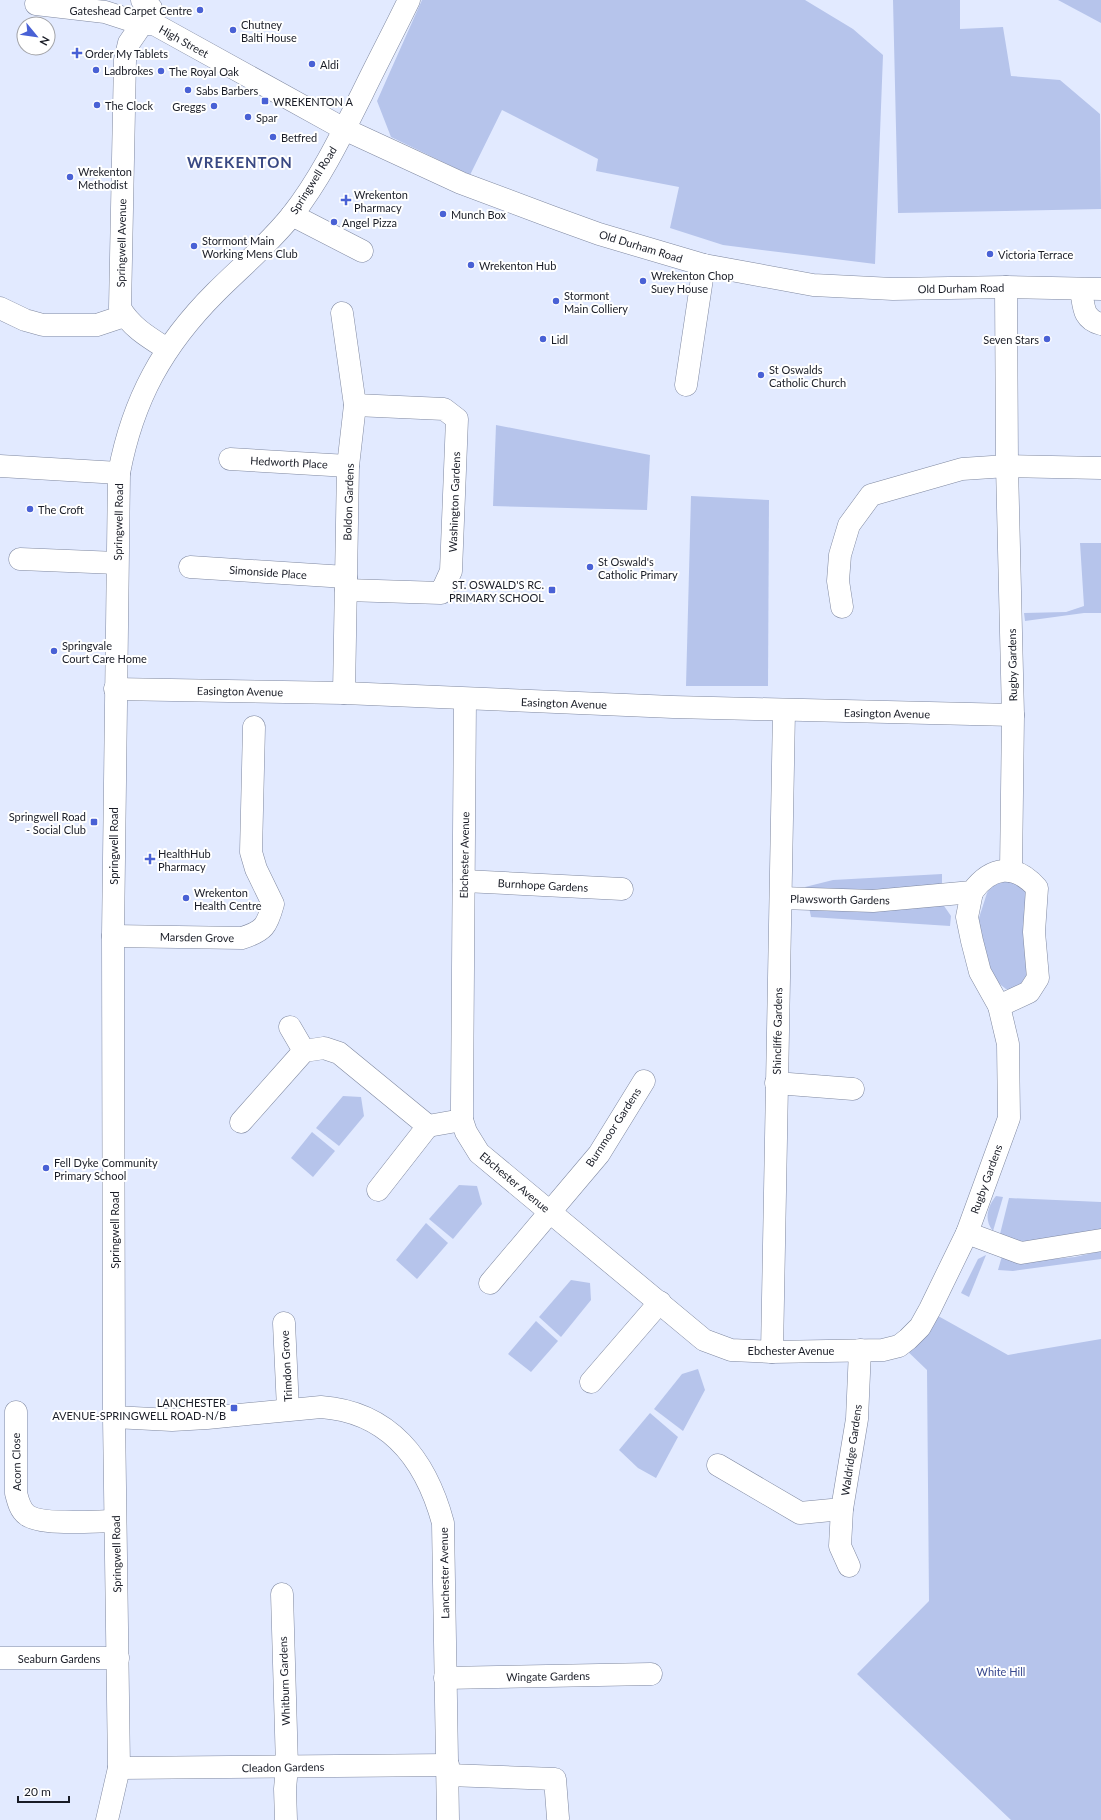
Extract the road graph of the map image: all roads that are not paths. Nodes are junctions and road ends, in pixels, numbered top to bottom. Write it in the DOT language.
graph roads {
  1 [pos="142,0"];
  2 [pos="409,0"];
  3 [pos="39,1"];
  4 [pos="148,24"];
  5 [pos="344,129"];
  6 [pos="292,215"];
  7 [pos="362,251"];
  8 [pos="704,265"];
  9 [pos="1006,287"];
  10 [pos="1091,289"];
  11 [pos="0,308"];
  12 [pos="342,313"];
  13 [pos="124,316"];
  14 [pos="1101,324"];
  15 [pos="167,349"];
  16 [pos="686,385"];
  17 [pos="355,405"];
  18 [pos="230,459"];
  19 [pos="0,466"];
  20 [pos="348,466"];
  21 [pos="1007,466"];
  22 [pos="1101,468"];
  23 [pos="119,473"];
  24 [pos="20,559"];
  25 [pos="117,563"];
  26 [pos="190,567"];
  27 [pos="346,584"];
  28 [pos="842,607"];
  29 [pos="115,689"];
  30 [pos="344,693"];
  31 [pos="465,699"];
  32 [pos="784,710"];
  33 [pos="1013,715"];
  34 [pos="254,727"];
  35 [pos="1010,871"];
  36 [pos="464,882"];
  37 [pos="622,889"];
  38 [pos="972,892"];
  39 [pos="781,898"];
  40 [pos="113,936"];
  41 [pos="998,1006"];
  42 [pos="290,1028"];
  43 [pos="304,1050"];
  44 [pos="644,1081"];
  45 [pos="776,1083"];
  46 [pos="853,1089"];
  47 [pos="462,1120"];
  48 [pos="241,1122"];
  49 [pos="428,1126"];
  50 [pos="378,1190"];
  51 [pos="551,1212"];
  52 [pos="967,1233"];
  53 [pos="1101,1240"];
  54 [pos="490,1283"];
  55 [pos="660,1302"];
  56 [pos="284,1323"];
  57 [pos="908,1338"];
  58 [pos="860,1350"];
  59 [pos="772,1352"];
  60 [pos="591,1382"];
  61 [pos="288,1409"];
  62 [pos="16,1412"];
  63 [pos="114,1417"];
  64 [pos="718,1465"];
  65 [pos="842,1509"];
  66 [pos="115,1521"];
  67 [pos="849,1566"];
  68 [pos="282,1594"];
  69 [pos="0,1658"];
  70 [pos="118,1658"];
  71 [pos="651,1674"];
  72 [pos="445,1678"];
  73 [pos="287,1767"];
  74 [pos="448,1770"];
  75 [pos="118,1775"];
  76 [pos="558,1818"];
  77 [pos="108,1820"];
  78 [pos="286,1820"];
  79 [pos="448,1820"];
  1 -- 4 [label="street, High Street"];
  2 -- 5 [label="street, Springwell Road"];
  3 -- 4 [label="street"];
  4 -- 5 [label="street, High Street"];
  4 -- 13 [label="street, Springwell Avenue"];
  5 -- 6 [label="street, Springwell Road"];
  5 -- 8 [label="street, Old Durham Road"];
  6 -- 7 [label="street"];
  6 -- 15 [label="street, Springwell Road"];
  8 -- 9 [label="street, Old Durham Road"];
  8 -- 16 [label="street"];
  9 -- 10 [label="street, Old Durham Road"];
  9 -- 21 [label="street, Rugby Gardens"];
  10 -- 14 [label="street"];
  11 -- 13 [label="street"];
  12 -- 17 [label="street, Boldon Gardens"];
  13 -- 15 [label="street"];
  15 -- 23 [label="street, Springwell Road"];
  17 -- 20 [label="street, Boldon Gardens"];
  17 -- 27 [label="street, Washington Gardens"];
  18 -- 20 [label="street, Hedworth Place"];
  19 -- 23 [label="street"];
  20 -- 27 [label="street, Boldon Gardens"];
  21 -- 22 [label="street"];
  21 -- 28 [label="street"];
  21 -- 33 [label="street, Rugby Gardens"];
  23 -- 25 [label="street, Springwell Road"];
  24 -- 25 [label="street"];
  25 -- 29 [label="street, Springwell Road"];
  26 -- 27 [label="street, Simonside Place"];
  27 -- 30 [label="street, Boldon Gardens"];
  29 -- 30 [label="street, Easington Avenue"];
  29 -- 40 [label="street, Springwell Road"];
  30 -- 31 [label="street, Easington Avenue"];
  31 -- 32 [label="street, Easington Avenue"];
  31 -- 36 [label="street, Ebchester Avenue"];
  32 -- 33 [label="street, Easington Avenue"];
  32 -- 39 [label="street, Shincliffe Gardens"];
  33 -- 35 [label="street, Rugby Gardens"];
  34 -- 40 [label="street, Marsden Grove"];
  35 -- 38 [label="street"];
  35 -- 41 [label="street"];
  36 -- 37 [label="street, Burnhope Gardens"];
  36 -- 47 [label="street, Ebchester Avenue"];
  38 -- 39 [label="street, Plawsworth Gardens"];
  38 -- 41 [label="street, Rugby Gardens"];
  39 -- 45 [label="street, Shincliffe Gardens"];
  40 -- 63 [label="street, Springwell Road"];
  41 -- 52 [label="street, Rugby Gardens"];
  42 -- 43 [label="street"];
  43 -- 48 [label="street"];
  43 -- 49 [label="street"];
  44 -- 51 [label="street, Burnmoor Gardens"];
  45 -- 46 [label="street"];
  45 -- 59 [label="street, Shincliffe Gardens"];
  47 -- 49 [label="street"];
  47 -- 51 [label="street, Ebchester Avenue"];
  49 -- 50 [label="street"];
  51 -- 54 [label="street, Burnmoor Gardens"];
  51 -- 55 [label="street, Ebchester Avenue"];
  52 -- 53 [label="street"];
  52 -- 57 [label="street, Rugby Gardens"];
  55 -- 59 [label="street, Ebchester Avenue"];
  55 -- 60 [label="street"];
  56 -- 61 [label="street, Trimdon Grove"];
  57 -- 58 [label="street, Ebchester Avenue"];
  58 -- 59 [label="street, Ebchester Avenue"];
  58 -- 65 [label="street, Waldridge Gardens"];
  61 -- 63 [label="street, Lanchester Avenue"];
  61 -- 72 [label="street, Lanchester Avenue"];
  62 -- 66 [label="street, Acorn Close"];
  63 -- 66 [label="street, Springwell Road"];
  64 -- 65 [label="street, Waldridge Gardens"];
  65 -- 67 [label="street"];
  66 -- 70 [label="street, Springwell Road"];
  68 -- 73 [label="street, Whitburn Gardens"];
  69 -- 70 [label="street, Seaburn Gardens"];
  70 -- 75 [label="street, Springwell Road"];
  71 -- 72 [label="street, Wingate Gardens"];
  72 -- 74 [label="street, Lanchester Avenue"];
  73 -- 74 [label="street, Cleadon Gardens"];
  73 -- 75 [label="street, Cleadon Gardens"];
  73 -- 78 [label="street, Whitburn Gardens"];
  74 -- 76 [label="street, Cleadon Gardens"];
  74 -- 79 [label="street, Lanchester Avenue"];
  75 -- 77 [label="street, Springwell Road"];
}
